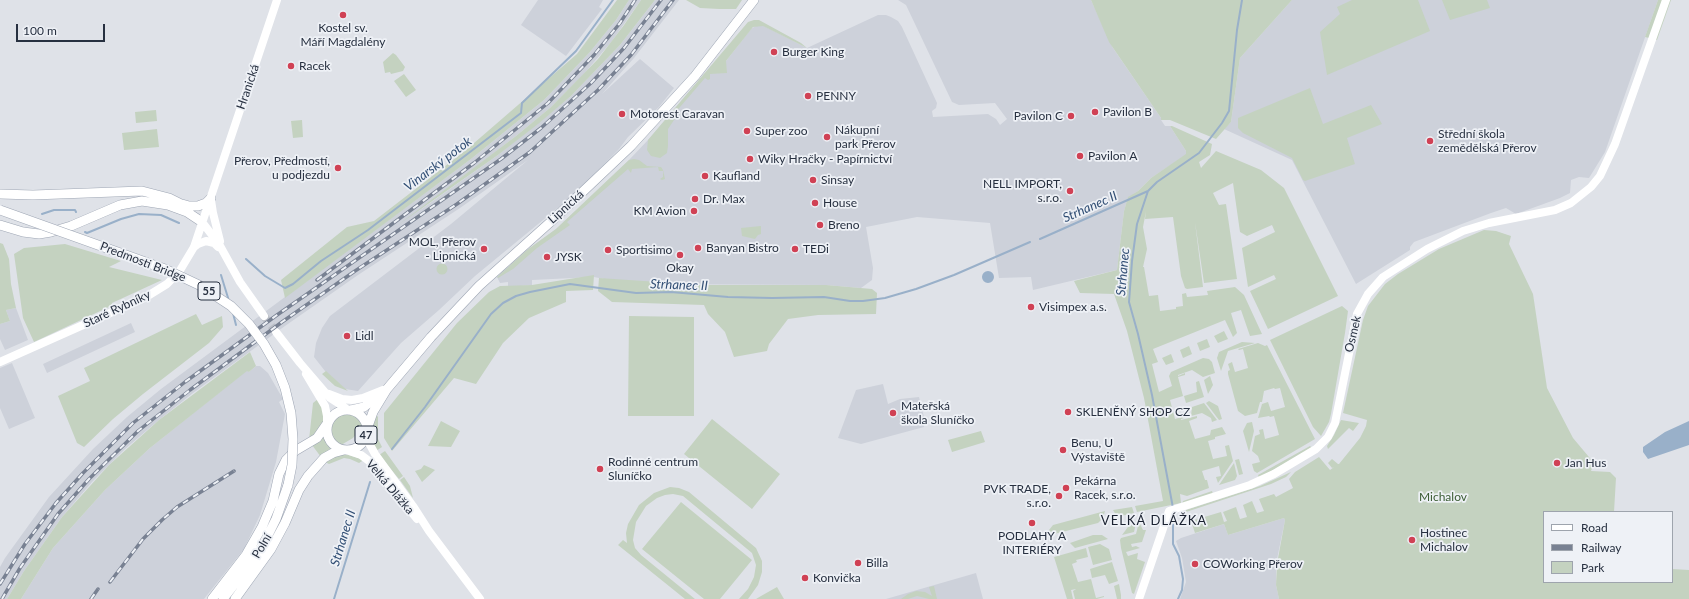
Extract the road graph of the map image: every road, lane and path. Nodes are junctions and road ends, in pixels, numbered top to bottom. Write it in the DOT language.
graph roads {
  1 [pos="277,0"];
  2 [pos="754,0"];
  3 [pos="1666,0"];
  4 [pos="0,194"];
  5 [pos="211,198"];
  6 [pos="182,204"];
  7 [pos="0,210"];
  8 [pos="202,222"];
  9 [pos="0,225"];
  10 [pos="194,247"];
  11 [pos="223,251"];
  12 [pos="264,316"];
  13 [pos="276,332"];
  14 [pos="0,362"];
  15 [pos="300,363"];
  16 [pos="387,389"];
  17 [pos="326,393"];
  18 [pos="349,409"];
  19 [pos="327,424"];
  20 [pos="367,431"];
  21 [pos="345,450"];
  22 [pos="288,485"];
  23 [pos="429,531"];
  24 [pos="212,599"];
  25 [pos="223,599"];
  26 [pos="235,599"];
  27 [pos="480,599"];
  28 [pos="1139,599"];
  1 -- 5 [label="street, Hranická"];
  2 -- 16 [label="main road, Lipnická / 47"];
  3 -- 28 [label="street, Osmek"];
  4 -- 6 [label="main road"];
  5 -- 6 [label="main road"];
  5 -- 8 [label="street, Staré Rybníky"];
  5 -- 11 [label="street"];
  6 -- 8 [label="main road"];
  7 -- 22 [label="main road, Predmosti Bridge / 55, bridge"];
  8 -- 9 [label="main road"];
  8 -- 10 [label="street, Staré Rybníky"];
  8 -- 11 [label="street"];
  10 -- 11 [label="street"];
  10 -- 14 [label="street, Staré Rybníky"];
  11 -- 12 [label="street"];
  13 -- 15 [label="street"];
  15 -- 17 [label="street"];
  15 -- 19 [label="street"];
  16 -- 17 [label="street"];
  16 -- 18 [label="main road, Lipnická / 47"];
  16 -- 20 [label="main road, Lipnická / 47"];
  17 -- 18 [label="street"];
  18 -- 19 [label="main road, 47"];
  18 -- 20 [label="main road, 47"];
  19 -- 21 [label="main road, 47"];
  19 -- 24 [label="main road"];
  20 -- 21 [label="main road, 47"];
  20 -- 23 [label="street, Velká Dlážka"];
  21 -- 23 [label="street, Velká Dlážka"];
  21 -- 26 [label="main road"];
  22 -- 25 [label="main road, Polní / 55"];
  23 -- 27 [label="street, Velká Dlážka"];
}
